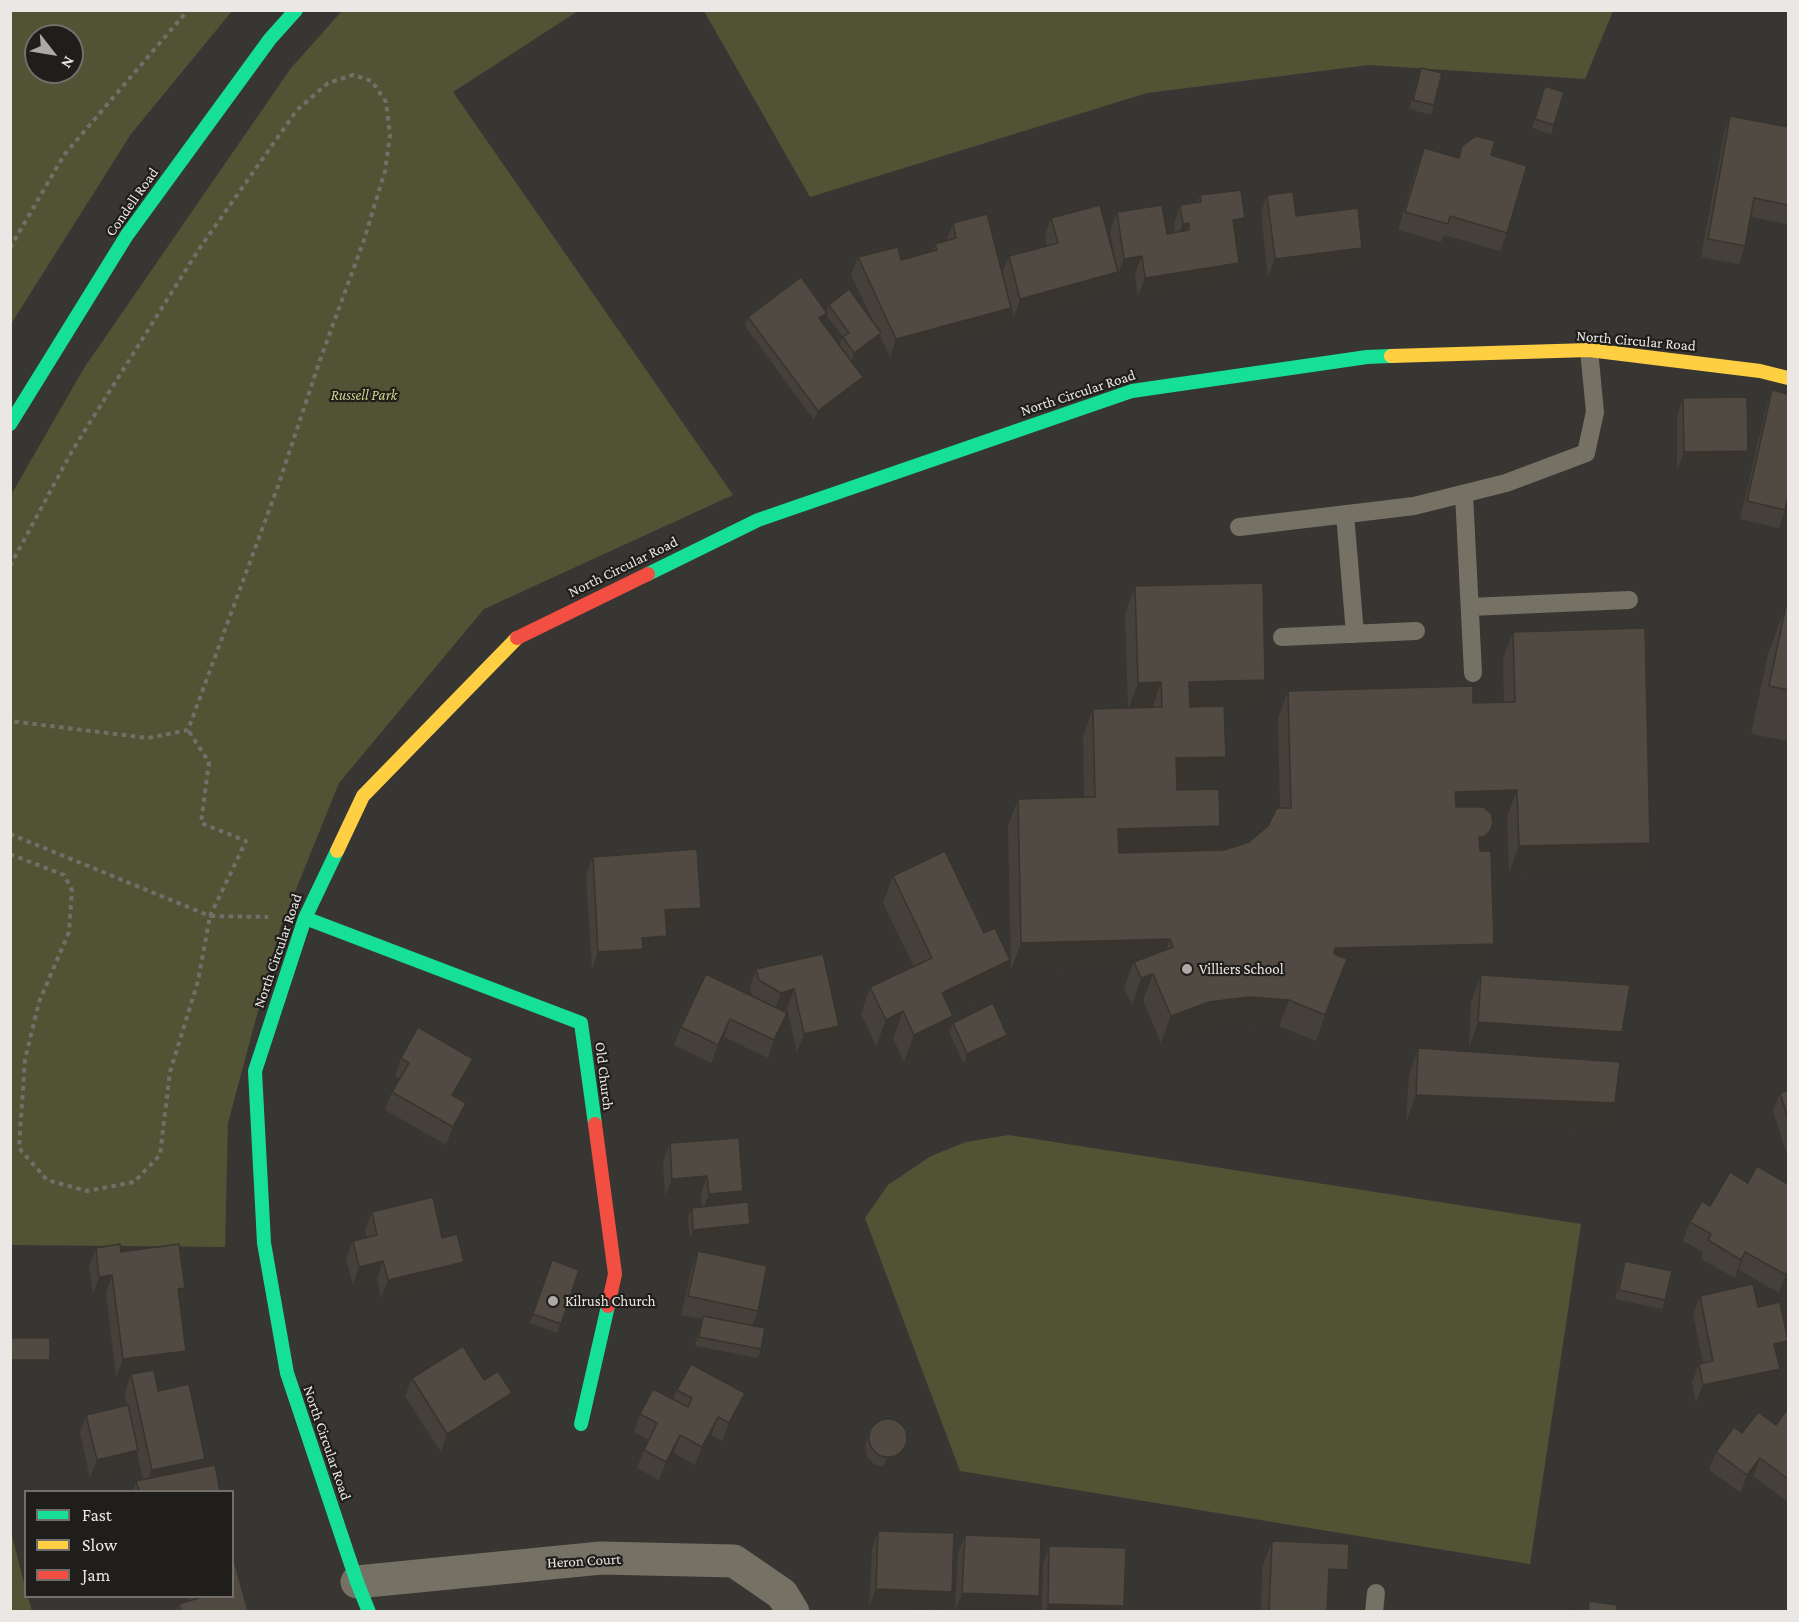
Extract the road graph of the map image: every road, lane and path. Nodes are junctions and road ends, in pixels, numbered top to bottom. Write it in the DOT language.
graph roads {
  1 [pos="188,10"];
  2 [pos="296,10"];
  3 [pos="10,248"];
  4 [pos="1589,350"];
  5 [pos="1788,378"];
  6 [pos="10,424"];
  7 [pos="1464,494"];
  8 [pos="1345,514"];
  9 [pos="1239,527"];
  10 [pos="10,566"];
  11 [pos="1629,600"];
  12 [pos="1470,607"];
  13 [pos="1416,631"];
  14 [pos="1355,634"];
  15 [pos="1282,637"];
  16 [pos="1473,673"];
  17 [pos="10,721"];
  18 [pos="188,730"];
  19 [pos="10,834"];
  20 [pos="10,854"];
  21 [pos="210,916"];
  22 [pos="305,918"];
  23 [pos="581,1424"];
  24 [pos="363,1597"];
  25 [pos="793,1611"];
  1 -- 3 [label="path"];
  2 -- 6 [label="street, Condell Road"];
  4 -- 5 [label="street, North Circular Road"];
  4 -- 7 [label="lane"];
  4 -- 22 [label="street, North Circular Road"];
  7 -- 8 [label="lane"];
  7 -- 12 [label="lane"];
  8 -- 9 [label="lane"];
  8 -- 14 [label="lane"];
  10 -- 18 [label="path"];
  11 -- 12 [label="lane"];
  12 -- 16 [label="lane"];
  13 -- 14 [label="lane"];
  14 -- 15 [label="lane"];
  17 -- 18 [label="path"];
  18 -- 21 [label="path"];
  19 -- 21 [label="path"];
  20 -- 21 [label="path"];
  21 -- 22 [label="path"];
  22 -- 23 [label="street, Old Church"];
  22 -- 24 [label="street, North Circular Road"];
  24 -- 25 [label="street, Heron Court"];
}
